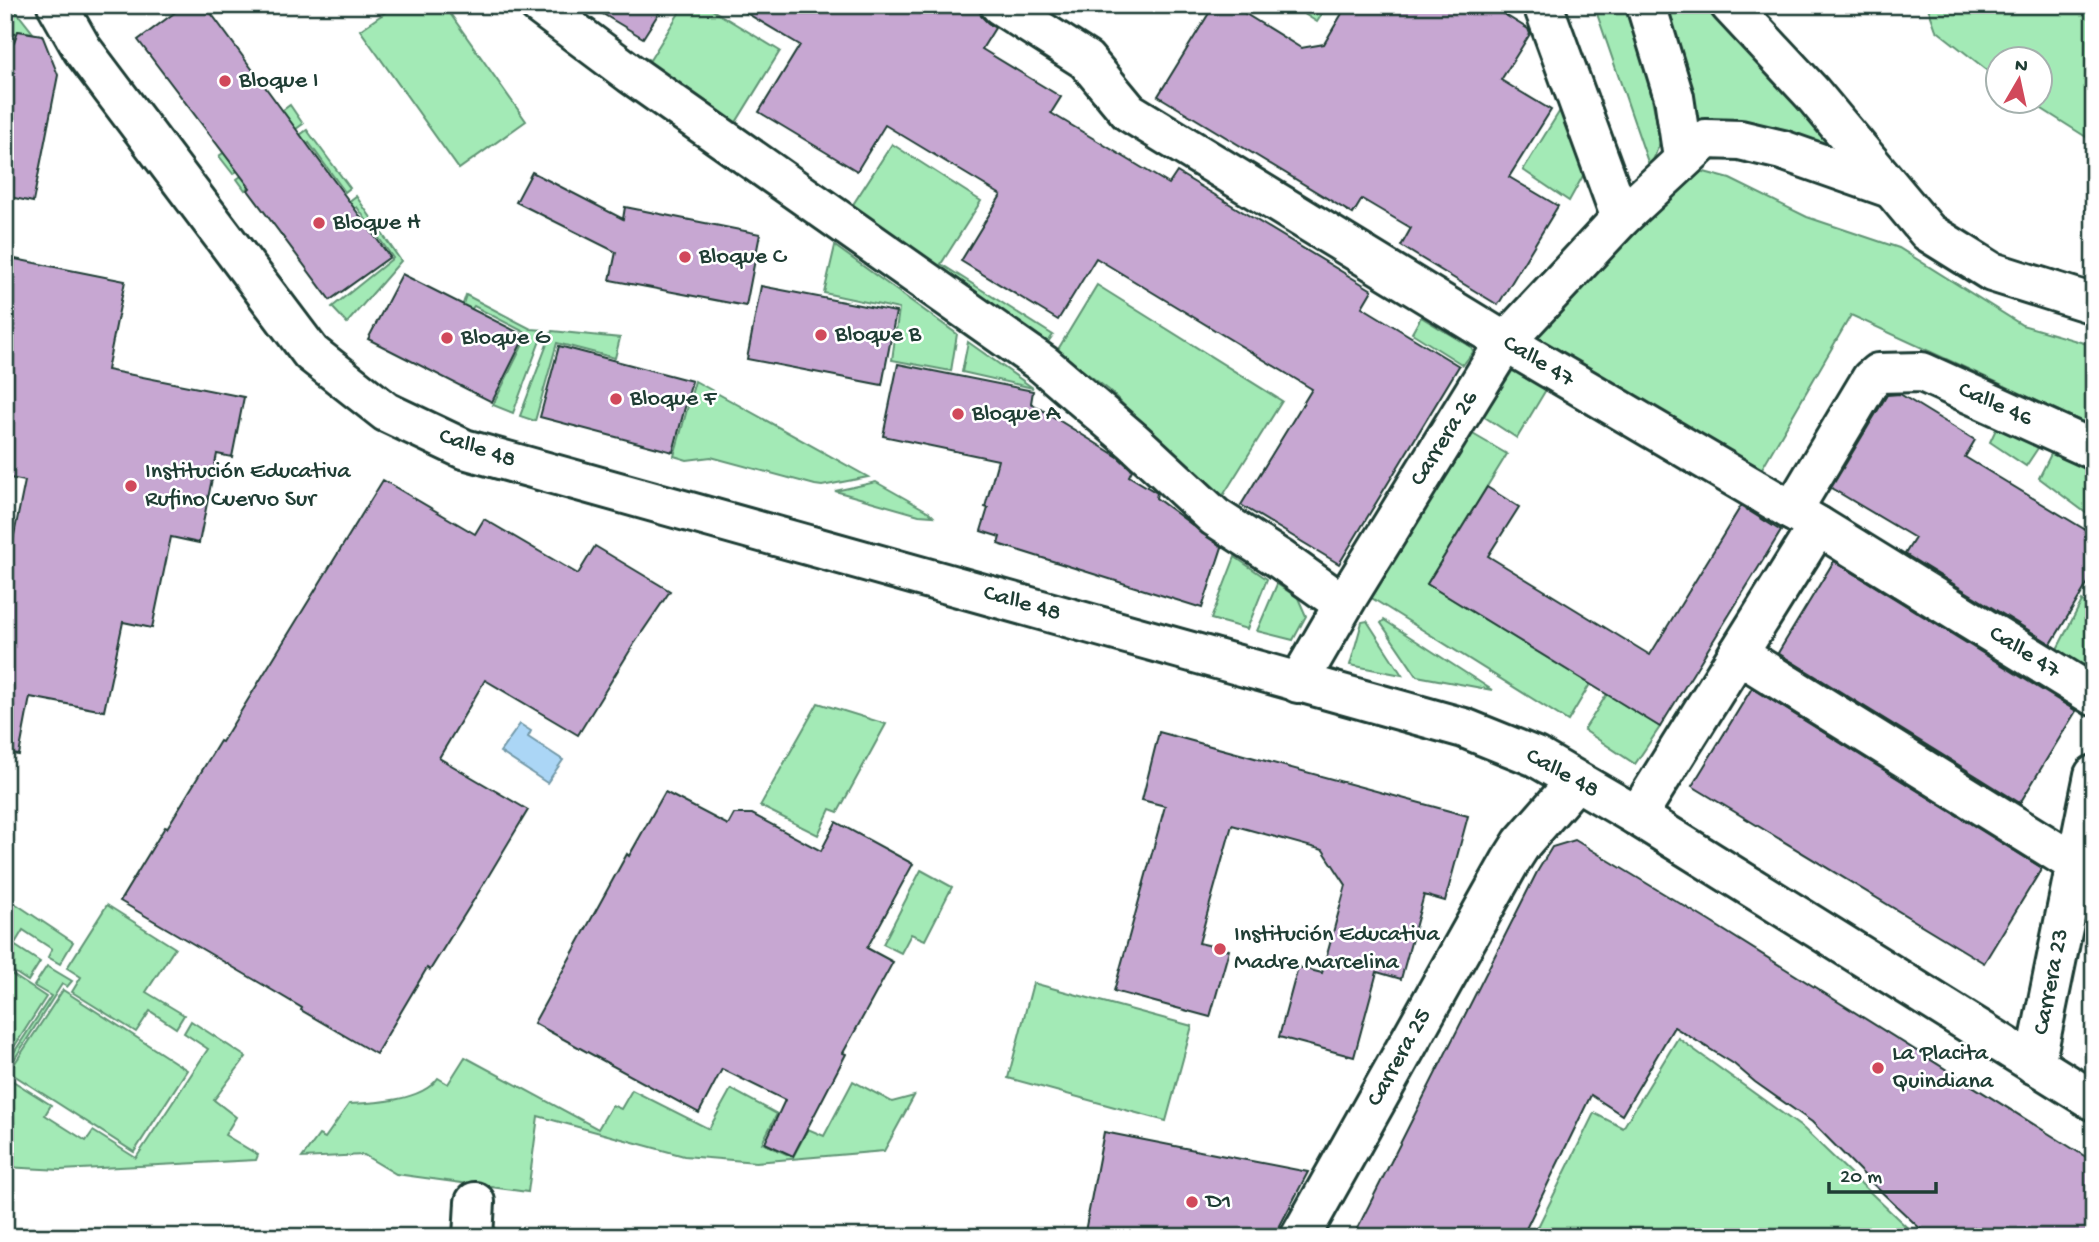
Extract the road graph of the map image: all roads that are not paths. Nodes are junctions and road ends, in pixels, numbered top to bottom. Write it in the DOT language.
graph roads {
  1 [pos="57,5"];
  2 [pos="539,5"];
  3 [pos="1000,5"];
  4 [pos="1543,5"];
  5 [pos="1646,5"];
  6 [pos="1730,5"];
  7 [pos="1683,158"];
  8 [pos="1890,188"];
  9 [pos="1621,218"];
  10 [pos="2094,304"];
  11 [pos="1505,342"];
  12 [pos="2094,450"];
  13 [pos="1805,519"];
  14 [pos="1343,604"];
  15 [pos="1738,654"];
  16 [pos="1298,683"];
  17 [pos="2094,696"];
  18 [pos="2094,775"];
  19 [pos="1576,780"];
  20 [pos="1637,816"];
  21 [pos="2076,864"];
  22 [pos="2035,1065"];
  23 [pos="2094,1101"];
  24 [pos="1300,1237"];
  1 -- 16 [label="street, Calle 48"];
  2 -- 14 [label="street"];
  3 -- 11 [label="street, Calle 47"];
  4 -- 9 [label="street"];
  5 -- 7 [label="street"];
  6 -- 8 [label="street"];
  7 -- 8 [label="street, Carrera 26"];
  7 -- 9 [label="street, Carrera 26"];
  8 -- 10 [label="street"];
  9 -- 11 [label="street, Carrera 26"];
  11 -- 13 [label="street, Calle 47"];
  11 -- 14 [label="street, Carrera 26"];
  12 -- 13 [label="street, Calle 46"];
  13 -- 15 [label="street"];
  13 -- 17 [label="street, Calle 47"];
  14 -- 16 [label="street, Carrera 26"];
  15 -- 20 [label="street"];
  15 -- 21 [label="street"];
  16 -- 19 [label="street, Calle 48"];
  18 -- 21 [label="street, Carrera 23"];
  19 -- 20 [label="street, Calle 48"];
  19 -- 24 [label="street, Carrera 25"];
  20 -- 22 [label="street, Calle 48"];
  21 -- 22 [label="street, Carrera 23"];
  22 -- 23 [label="street, Calle 48"];
}
